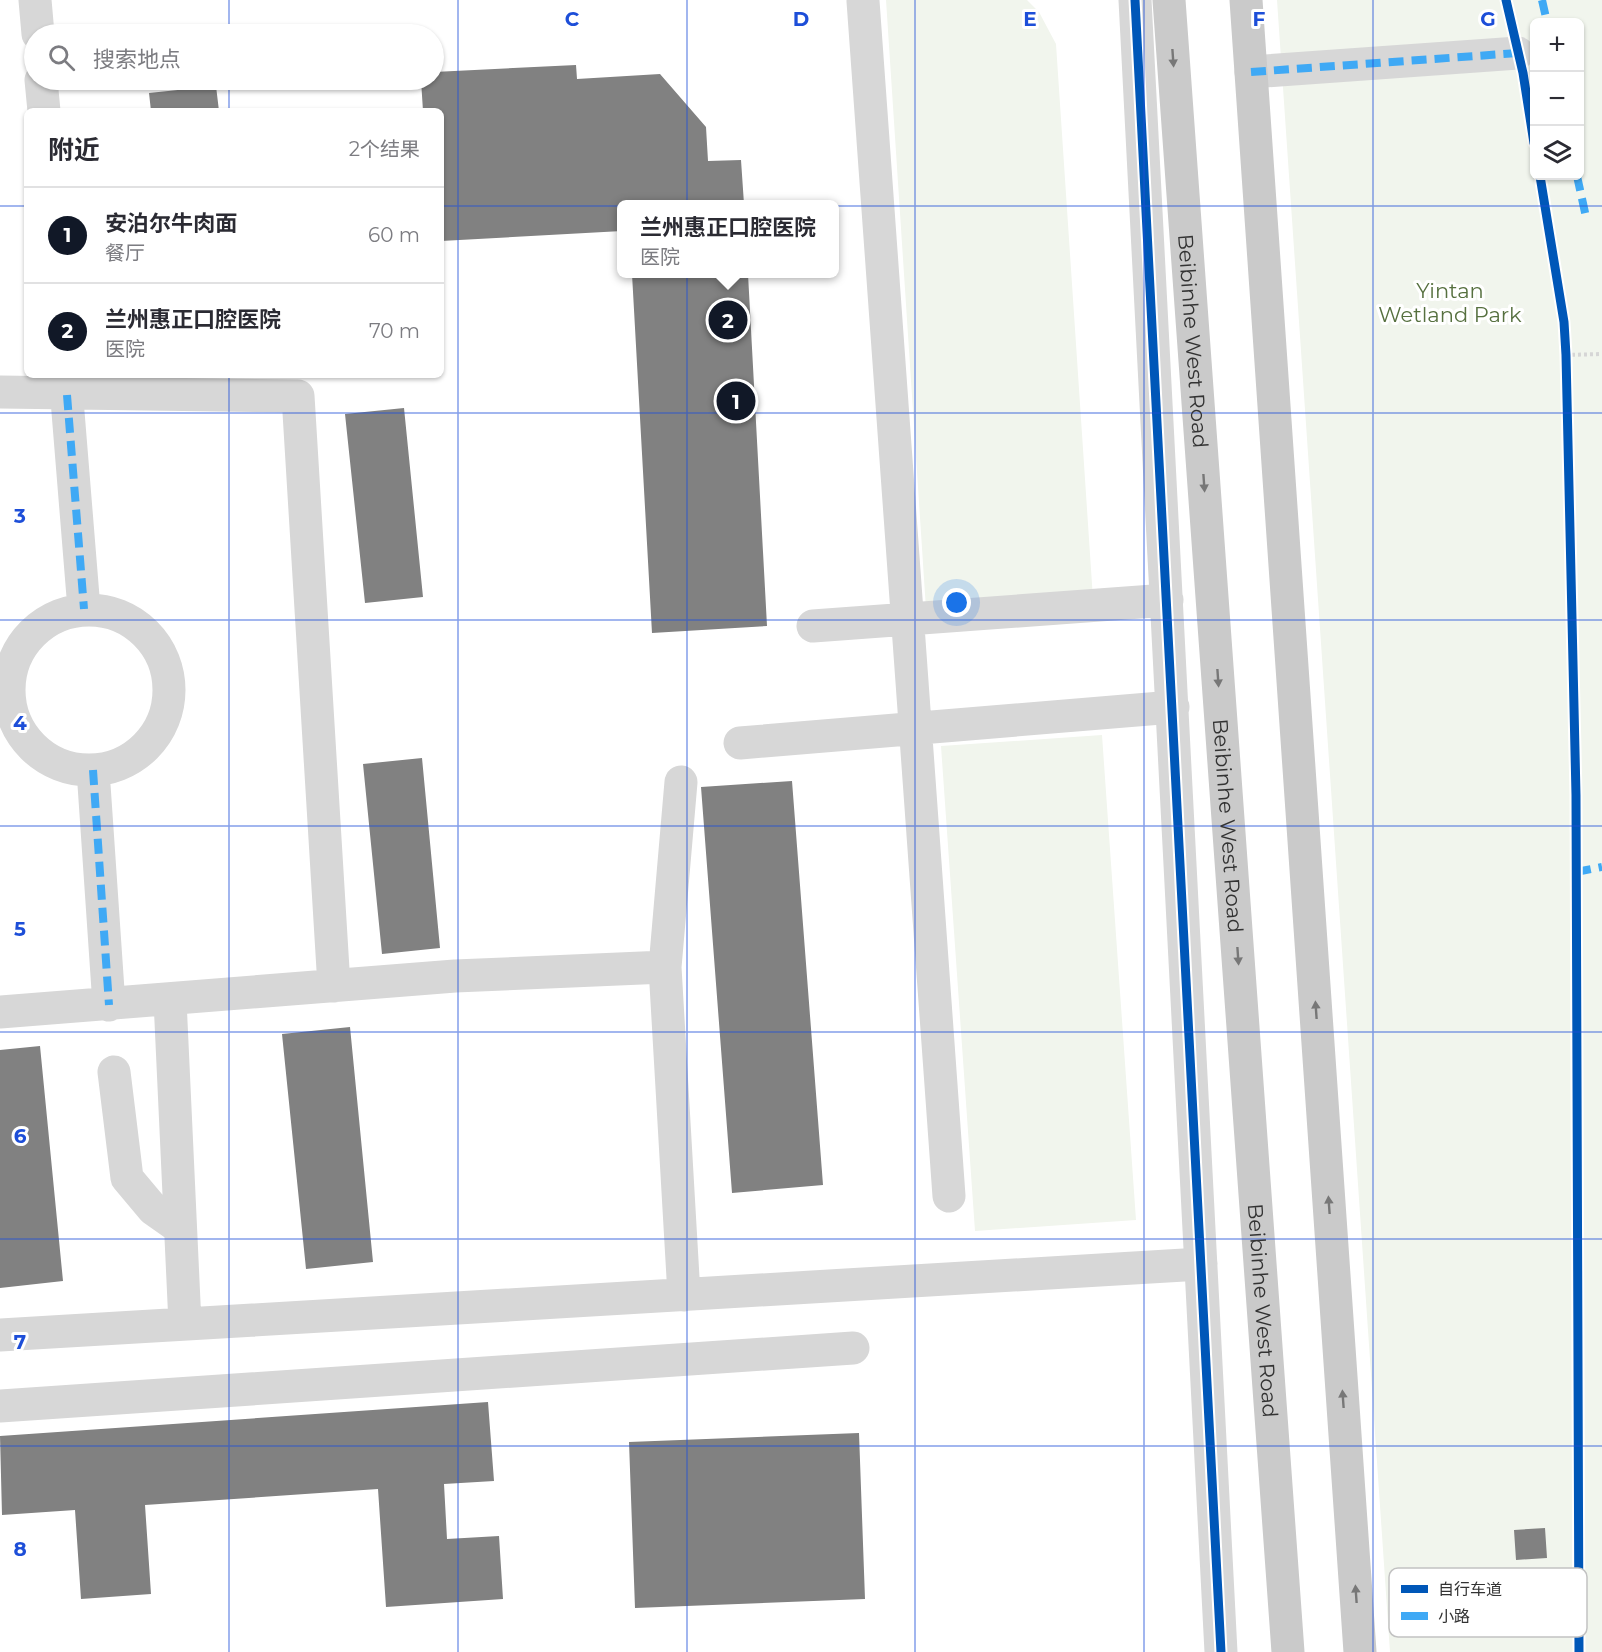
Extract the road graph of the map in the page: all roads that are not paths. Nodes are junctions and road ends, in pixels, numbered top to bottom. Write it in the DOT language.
graph roads {
  1 [pos="35,0"];
  2 [pos="1135,0"];
  3 [pos="1169,0"];
  4 [pos="1246,0"];
  5 [pos="863,1"];
  6 [pos="37,24"];
  7 [pos="1518,53"];
  8 [pos="1251,72"];
  9 [pos="42,90"];
  10 [pos="44,108"];
  11 [pos="66,385"];
  12 [pos="0,392"];
  13 [pos="1167,600"];
  14 [pos="84,609"];
  15 [pos="907,619"];
  16 [pos="813,626"];
  17 [pos="1173,707"];
  18 [pos="915,729"];
  19 [pos="740,743"];
  20 [pos="93,770"];
  21 [pos="681,782"];
  22 [pos="665,967"];
  23 [pos="334,986"];
  24 [pos="170,1000"];
  25 [pos="109,1005"];
  26 [pos="0,1012"];
  27 [pos="114,1072"];
  28 [pos="949,1196"];
  29 [pos="180,1228"];
  30 [pos="1201,1264"];
  31 [pos="684,1295"];
  32 [pos="184,1324"];
  33 [pos="0,1335"];
  34 [pos="853,1348"];
  35 [pos="0,1406"];
  36 [pos="1221,1652"];
  37 [pos="1288,1652"];
  38 [pos="1360,1652"];
  1 -- 6 [label="street"];
  2 -- 13 [label="street"];
  3 -- 37 [label="main road, Beibinhe West Road, one-way"];
  4 -- 8 [label="main road"];
  5 -- 15 [label="street"];
  7 -- 8 [label="street"];
  38 -- 8 [label="main road, one-way"];
  9 -- 10 [label="street"];
  11 -- 12 [label="street"];
  11 -- 14 [label="street"];
  11 -- 23 [label="street"];
  13 -- 15 [label="street"];
  13 -- 17 [label="street"];
  14 -- 20 [label="street"];
  14 -- 20 [label="street"];
  15 -- 16 [label="street"];
  15 -- 18 [label="street"];
  17 -- 18 [label="street"];
  17 -- 30 [label="street"];
  18 -- 19 [label="street"];
  18 -- 28 [label="street"];
  20 -- 25 [label="street"];
  21 -- 22 [label="street"];
  22 -- 23 [label="street"];
  22 -- 31 [label="street"];
  23 -- 24 [label="street"];
  24 -- 25 [label="street"];
  24 -- 29 [label="street"];
  25 -- 26 [label="street"];
  27 -- 29 [label="street"];
  29 -- 32 [label="street"];
  30 -- 31 [label="street"];
  30 -- 36 [label="street"];
  31 -- 32 [label="street"];
  32 -- 33 [label="street"];
  34 -- 35 [label="street"];
}
